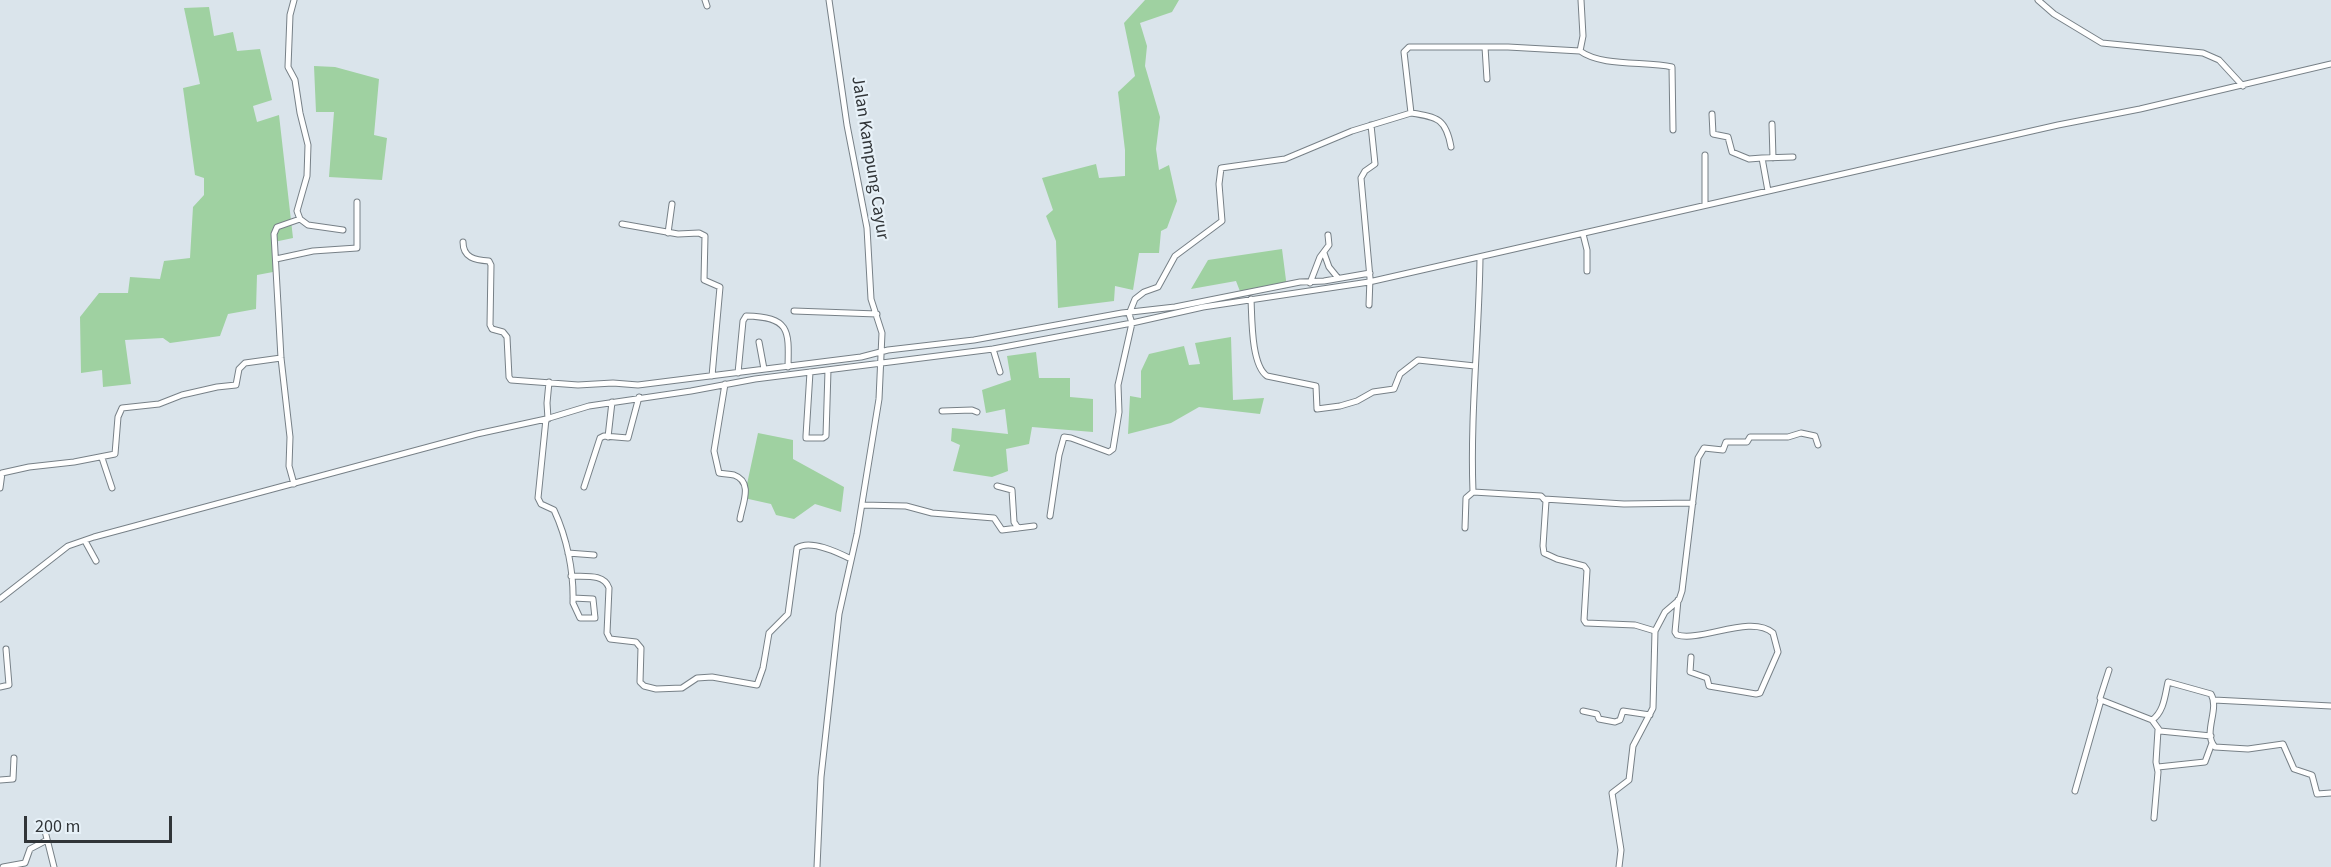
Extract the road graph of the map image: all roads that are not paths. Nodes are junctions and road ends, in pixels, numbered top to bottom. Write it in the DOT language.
graph roads {
  1 [pos="294,0"];
  2 [pos="829,0"];
  3 [pos="1581,0"];
  4 [pos="2038,0"];
  5 [pos="1485,46"];
  6 [pos="1580,51"];
  7 [pos="2331,64"];
  8 [pos="1487,78"];
  9 [pos="2243,86"];
  10 [pos="1411,113"];
  11 [pos="1712,114"];
  12 [pos="1772,124"];
  13 [pos="1371,125"];
  14 [pos="1673,130"];
  15 [pos="1451,147"];
  16 [pos="1705,155"];
  17 [pos="1792,157"];
  18 [pos="1762,158"];
  19 [pos="1773,158"];
  20 [pos="1768,191"];
  21 [pos="357,202"];
  22 [pos="672,204"];
  23 [pos="1705,205"];
  24 [pos="300,219"];
  25 [pos="622,224"];
  26 [pos="343,230"];
  27 [pos="668,232"];
  28 [pos="1583,234"];
  29 [pos="1328,236"];
  30 [pos="463,242"];
  31 [pos="1324,253"];
  32 [pos="1480,258"];
  33 [pos="276,259"];
  34 [pos="1587,271"];
  35 [pos="1370,277"];
  36 [pos="1338,278"];
  37 [pos="1310,283"];
  38 [pos="1311,291"];
  39 [pos="1251,299"];
  40 [pos="1369,305"];
  41 [pos="794,311"];
  42 [pos="1129,313"];
  43 [pos="877,314"];
  44 [pos="1131,323"];
  45 [pos="759,342"];
  46 [pos="993,349"];
  47 [pos="281,358"];
  48 [pos="879,358"];
  49 [pos="1474,366"];
  50 [pos="788,367"];
  51 [pos="764,369"];
  52 [pos="828,370"];
  53 [pos="810,372"];
  54 [pos="1000,372"];
  55 [pos="738,373"];
  56 [pos="789,375"];
  57 [pos="712,376"];
  58 [pos="549,382"];
  59 [pos="725,384"];
  60 [pos="639,397"];
  61 [pos="612,402"];
  62 [pos="942,411"];
  63 [pos="976,412"];
  64 [pos="547,419"];
  65 [pos="608,437"];
  66 [pos="1818,445"];
  67 [pos="102,458"];
  68 [pos="293,479"];
  69 [pos="997,486"];
  70 [pos="584,487"];
  71 [pos="0,488"];
  72 [pos="112,488"];
  73 [pos="1473,492"];
  74 [pos="1544,499"];
  75 [pos="1693,502"];
  76 [pos="862,505"];
  77 [pos="1050,516"];
  78 [pos="740,519"];
  79 [pos="1034,526"];
  80 [pos="1018,528"];
  81 [pos="1465,528"];
  82 [pos="85,541"];
  83 [pos="568,553"];
  84 [pos="594,555"];
  85 [pos="851,559"];
  86 [pos="96,561"];
  87 [pos="571,576"];
  88 [pos="0,598"];
  89 [pos="573,598"];
  90 [pos="1678,600"];
  91 [pos="1655,631"];
  92 [pos="6,649"];
  93 [pos="1691,657"];
  94 [pos="2109,670"];
  95 [pos="0,687"];
  96 [pos="2101,700"];
  97 [pos="2214,700"];
  98 [pos="2331,706"];
  99 [pos="1583,711"];
  100 [pos="1650,716"];
  101 [pos="2152,720"];
  102 [pos="2158,730"];
  103 [pos="2211,736"];
  104 [pos="2212,743"];
  105 [pos="14,758"];
  106 [pos="2158,767"];
  107 [pos="0,780"];
  108 [pos="2075,791"];
  109 [pos="2331,793"];
  110 [pos="2154,818"];
  111 [pos="45,831"];
  112 [pos="47,840"];
  113 [pos="3,867"];
  114 [pos="54,867"];
  115 [pos="817,867"];
  116 [pos="1619,867"];
  1 -- 24 [label="street"];
  2 -- 43 [label="street, Jalan Kampung Cayur"];
  3 -- 6 [label="street"];
  4 -- 9 [label="street"];
  5 -- 6 [label="street"];
  5 -- 8 [label="street"];
  5 -- 10 [label="street"];
  6 -- 14 [label="street"];
  7 -- 9 [label="street"];
  9 -- 20 [label="street"];
  10 -- 13 [label="street"];
  10 -- 15 [label="street"];
  11 -- 18 [label="street"];
  12 -- 19 [label="street"];
  13 -- 35 [label="street"];
  13 -- 42 [label="street"];
  16 -- 23 [label="street"];
  17 -- 19 [label="street"];
  18 -- 19 [label="street"];
  18 -- 20 [label="street"];
  20 -- 23 [label="street"];
  21 -- 33 [label="street"];
  22 -- 27 [label="street"];
  23 -- 28 [label="street"];
  24 -- 26 [label="street"];
  24 -- 33 [label="street"];
  25 -- 27 [label="street"];
  27 -- 57 [label="street"];
  28 -- 32 [label="street"];
  28 -- 34 [label="street"];
  29 -- 31 [label="street"];
  30 -- 58 [label="street"];
  31 -- 36 [label="street"];
  31 -- 37 [label="street"];
  32 -- 35 [label="street"];
  32 -- 49 [label="street"];
  33 -- 47 [label="street"];
  35 -- 36 [label="street"];
  35 -- 38 [label="street"];
  35 -- 40 [label="street"];
  36 -- 37 [label="street"];
  37 -- 38 [label="street"];
  37 -- 42 [label="street"];
  38 -- 39 [label="street"];
  39 -- 44 [label="street"];
  39 -- 49 [label="street"];
  41 -- 43 [label="street"];
  42 -- 44 [label="street"];
  42 -- 48 [label="street"];
  43 -- 48 [label="street, Jalan Kampung Cayur"];
  44 -- 46 [label="street"];
  44 -- 77 [label="street"];
  45 -- 51 [label="street"];
  46 -- 48 [label="street"];
  46 -- 54 [label="street"];
  47 -- 67 [label="street"];
  47 -- 68 [label="street"];
  48 -- 50 [label="street"];
  48 -- 52 [label="street"];
  48 -- 76 [label="street, Jalan Kampung Cayur"];
  49 -- 73 [label="street"];
  50 -- 51 [label="street"];
  50 -- 55 [label="street"];
  50 -- 56 [label="street"];
  51 -- 55 [label="street"];
  52 -- 53 [label="street"];
  52 -- 53 [label="street"];
  53 -- 56 [label="street"];
  55 -- 57 [label="street"];
  56 -- 59 [label="street"];
  57 -- 58 [label="street"];
  58 -- 64 [label="street"];
  59 -- 60 [label="street"];
  59 -- 78 [label="street"];
  60 -- 61 [label="street"];
  60 -- 65 [label="street"];
  61 -- 64 [label="street"];
  61 -- 65 [label="street"];
  62 -- 63 [label="street"];
  64 -- 68 [label="street"];
  64 -- 83 [label="street"];
  65 -- 70 [label="street"];
  66 -- 75 [label="street"];
  67 -- 71 [label="street"];
  67 -- 72 [label="street"];
  68 -- 82 [label="street"];
  69 -- 80 [label="street"];
  73 -- 74 [label="street"];
  73 -- 81 [label="street"];
  74 -- 75 [label="street"];
  74 -- 91 [label="street"];
  75 -- 90 [label="street"];
  76 -- 80 [label="street"];
  76 -- 85 [label="street, Jalan Kampung Cayur"];
  79 -- 80 [label="street"];
  82 -- 86 [label="street"];
  82 -- 88 [label="street"];
  83 -- 84 [label="street"];
  83 -- 87 [label="street"];
  85 -- 87 [label="street"];
  85 -- 115 [label="street, Jalan Kampung Cayur"];
  87 -- 89 [label="street"];
  89 -- 89 [label="street"];
  90 -- 91 [label="street"];
  90 -- 93 [label="street"];
  91 -- 100 [label="street"];
  92 -- 95 [label="street"];
  94 -- 96 [label="street"];
  96 -- 101 [label="street"];
  96 -- 108 [label="street"];
  97 -- 98 [label="street"];
  97 -- 101 [label="street"];
  97 -- 103 [label="street"];
  99 -- 100 [label="street"];
  100 -- 116 [label="street"];
  101 -- 102 [label="street"];
  102 -- 103 [label="street"];
  102 -- 106 [label="street"];
  103 -- 104 [label="street"];
  104 -- 106 [label="street"];
  104 -- 109 [label="street"];
  105 -- 107 [label="street"];
  106 -- 110 [label="street"];
  111 -- 112 [label="street"];
  112 -- 113 [label="street"];
  112 -- 114 [label="street"];
}
